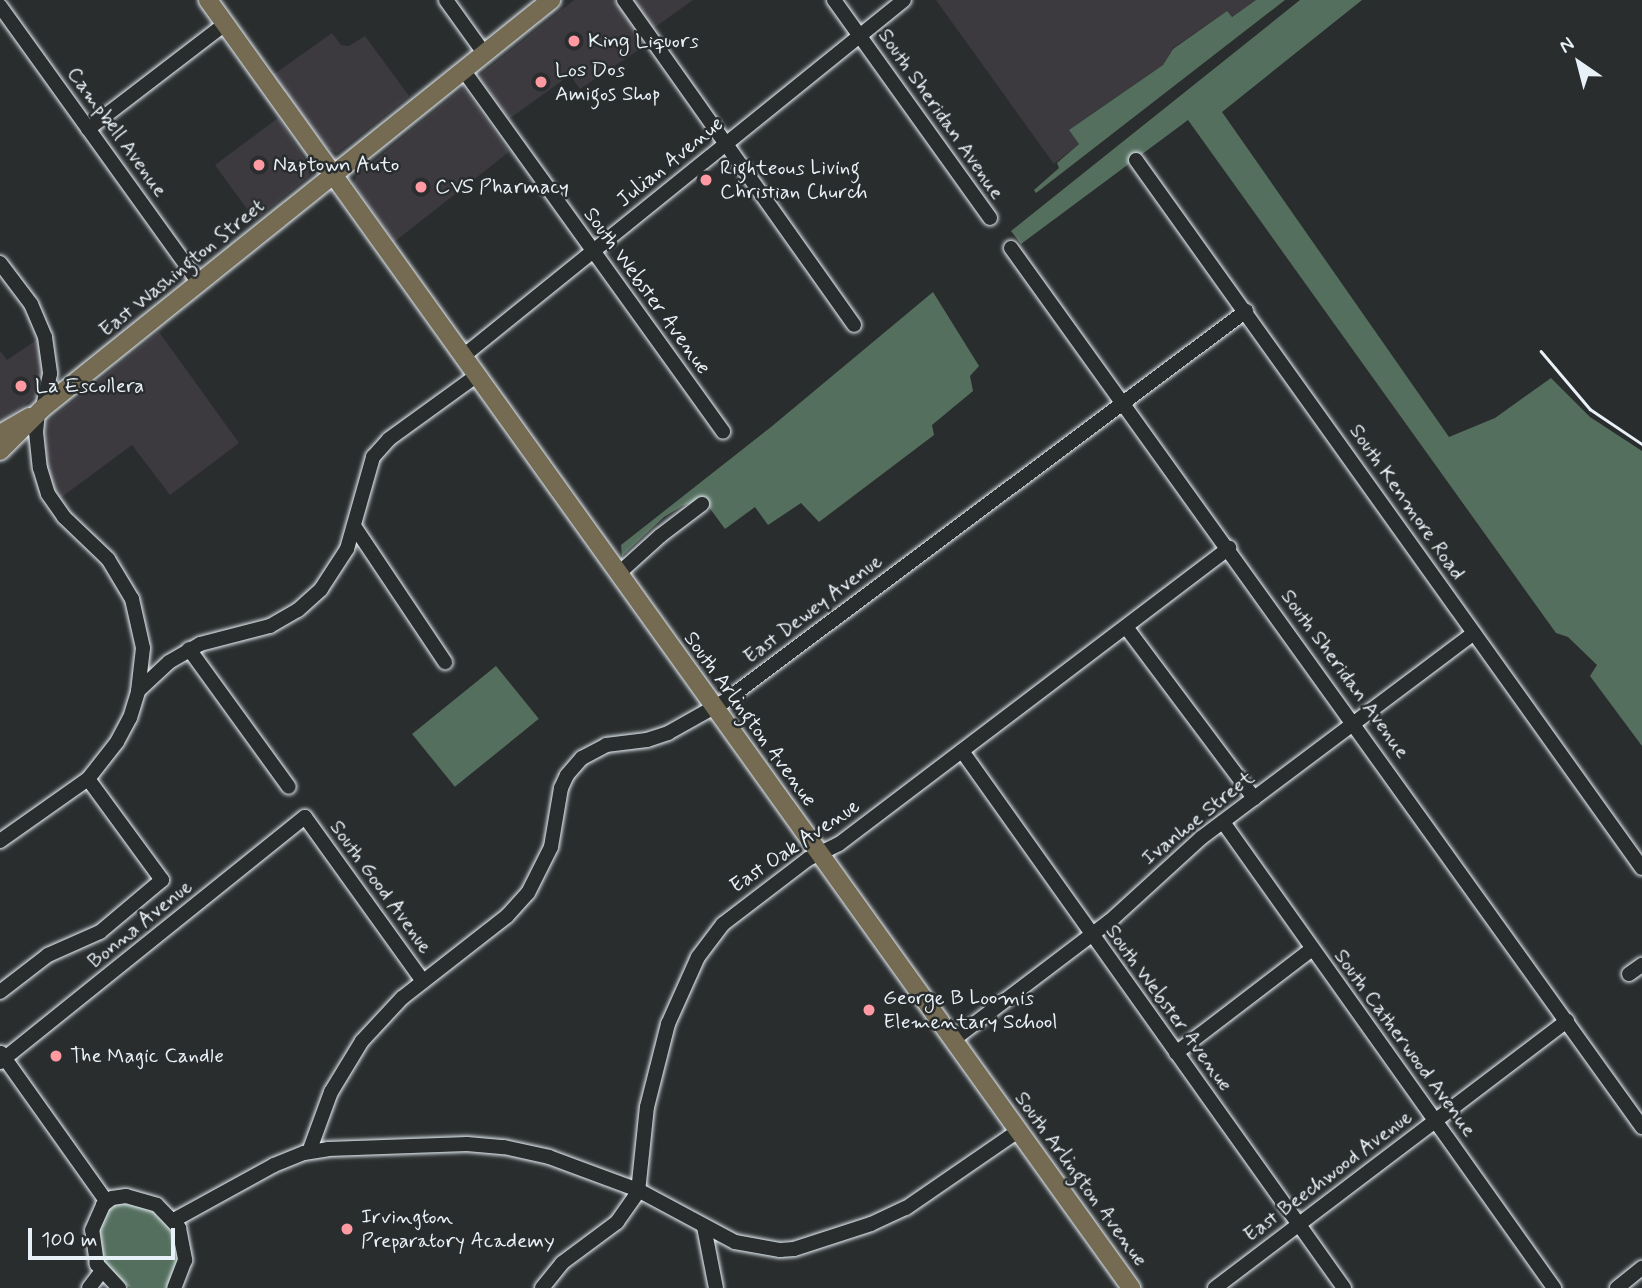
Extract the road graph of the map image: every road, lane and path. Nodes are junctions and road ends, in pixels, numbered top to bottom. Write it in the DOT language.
graph roads {
  1 [pos="208,0"];
  2 [pos="446,0"];
  3 [pos="551,0"];
  4 [pos="624,0"];
  5 [pos="834,0"];
  6 [pos="904,0"];
  7 [pos="0,6"];
  8 [pos="225,24"];
  9 [pos="860,36"];
  10 [pos="484,54"];
  11 [pos="464,71"];
  12 [pos="88,129"];
  13 [pos="727,144"];
  14 [pos="1136,160"];
  15 [pos="333,176"];
  16 [pos="990,218"];
  17 [pos="1011,248"];
  18 [pos="593,251"];
  19 [pos="0,263"];
  20 [pos="199,283"];
  21 [pos="1246,311"];
  22 [pos="854,325"];
  23 [pos="462,357"];
  24 [pos="476,376"];
  25 [pos="1122,402"];
  26 [pos="41,410"];
  27 [pos="723,432"];
  28 [pos="0,434"];
  29 [pos="0,451"];
  30 [pos="702,504"];
  31 [pos="354,526"];
  32 [pos="1228,548"];
  33 [pos="618,574"];
  34 [pos="1126,627"];
  35 [pos="1474,634"];
  36 [pos="188,649"];
  37 [pos="446,662"];
  38 [pos="138,691"];
  39 [pos="715,708"];
  40 [pos="1353,722"];
  41 [pos="962,751"];
  42 [pos="88,779"];
  43 [pos="289,788"];
  44 [pos="1254,798"];
  45 [pos="305,817"];
  46 [pos="1223,822"];
  47 [pos="0,841"];
  48 [pos="820,854"];
  49 [pos="1642,868"];
  50 [pos="1092,935"];
  51 [pos="1312,950"];
  52 [pos="1642,965"];
  53 [pos="1629,974"];
  54 [pos="423,981"];
  55 [pos="0,992"];
  56 [pos="1567,1021"];
  57 [pos="953,1040"];
  58 [pos="1176,1053"];
  59 [pos="2,1058"];
  60 [pos="1435,1122"];
  61 [pos="1642,1127"];
  62 [pos="1018,1131"];
  63 [pos="309,1152"];
  64 [pos="638,1190"];
  65 [pos="106,1201"];
  66 [pos="174,1220"];
  67 [pos="1299,1225"];
  68 [pos="704,1227"];
  69 [pos="1642,1268"];
  70 [pos="102,1271"];
  71 [pos="89,1288"];
  72 [pos="118,1288"];
  73 [pos="174,1288"];
  74 [pos="542,1288"];
  75 [pos="716,1288"];
  76 [pos="1131,1288"];
  77 [pos="1215,1288"];
  78 [pos="1344,1288"];
  79 [pos="1554,1288"];
  80 [pos="1617,1288"];
  1 -- 8 [label="main road, South Arlington Avenue"];
  2 -- 10 [label="street"];
  3 -- 10 [label="main road, East Washington Street"];
  4 -- 13 [label="street"];
  5 -- 9 [label="street, South Sheridan Avenue"];
  6 -- 9 [label="street, Julian Avenue"];
  7 -- 12 [label="street, Campbell Avenue"];
  8 -- 12 [label="street"];
  8 -- 15 [label="main road, South Arlington Avenue"];
  9 -- 13 [label="street, Julian Avenue"];
  9 -- 16 [label="street, South Sheridan Avenue"];
  10 -- 11 [label="main road, East Washington Street"];
  11 -- 15 [label="main road, East Washington Street"];
  11 -- 18 [label="street, South Webster Avenue"];
  12 -- 20 [label="street, Campbell Avenue"];
  13 -- 18 [label="street, Julian Avenue"];
  13 -- 22 [label="street"];
  14 -- 21 [label="street, South Kenmore Road"];
  15 -- 20 [label="main road, East Washington Street"];
  15 -- 23 [label="main road, South Arlington Avenue"];
  17 -- 25 [label="street, South Sheridan Avenue"];
  18 -- 23 [label="street, Julian Avenue"];
  18 -- 27 [label="street, South Webster Avenue"];
  19 -- 26 [label="street"];
  20 -- 26 [label="main road, East Washington Street"];
  21 -- 25 [label="street, East Dewey Avenue"];
  21 -- 35 [label="street, South Kenmore Road"];
  23 -- 24 [label="main road, South Arlington Avenue"];
  24 -- 31 [label="street"];
  24 -- 33 [label="main road, South Arlington Avenue"];
  25 -- 32 [label="street, South Sheridan Avenue"];
  25 -- 39 [label="street, East Dewey Avenue"];
  26 -- 28 [label="main road, East Washington Street"];
  26 -- 29 [label="main road, East Washington Street"];
  26 -- 38 [label="street"];
  30 -- 33 [label="street"];
  31 -- 36 [label="street"];
  31 -- 37 [label="street"];
  32 -- 34 [label="street, East Oak Avenue"];
  32 -- 40 [label="street, South Sheridan Avenue"];
  33 -- 39 [label="main road, South Arlington Avenue"];
  34 -- 41 [label="street, East Oak Avenue"];
  34 -- 44 [label="street"];
  35 -- 40 [label="street, Ivanhoe Street"];
  35 -- 49 [label="street, South Kenmore Road"];
  36 -- 38 [label="street"];
  36 -- 43 [label="street"];
  38 -- 42 [label="street"];
  39 -- 48 [label="main road, South Arlington Avenue"];
  39 -- 54 [label="street, East Dewey Avenue"];
  40 -- 44 [label="street, Ivanhoe Street"];
  40 -- 56 [label="street, South Sheridan Avenue"];
  41 -- 48 [label="street, East Oak Avenue"];
  41 -- 50 [label="street, South Webster Avenue"];
  42 -- 47 [label="street"];
  42 -- 55 [label="street"];
  44 -- 46 [label="street, Ivanhoe Street"];
  45 -- 54 [label="street, South Good Avenue"];
  45 -- 59 [label="street, Bonna Avenue"];
  46 -- 50 [label="street, Ivanhoe Street"];
  46 -- 51 [label="street, South Catherwood Avenue"];
  48 -- 57 [label="main road, South Arlington Avenue"];
  48 -- 64 [label="street, East Oak Avenue"];
  50 -- 57 [label="street, Ivanhoe Street"];
  50 -- 58 [label="street, South Webster Avenue"];
  51 -- 58 [label="street"];
  51 -- 60 [label="street, South Catherwood Avenue"];
  52 -- 53 [label="street"];
  54 -- 63 [label="street, East Dewey Avenue"];
  56 -- 60 [label="street, East Beechwood Avenue"];
  56 -- 61 [label="street, South Sheridan Avenue"];
  57 -- 62 [label="main road, South Arlington Avenue"];
  58 -- 67 [label="street, South Webster Avenue"];
  59 -- 65 [label="street"];
  60 -- 67 [label="street, East Beechwood Avenue"];
  60 -- 79 [label="street, South Catherwood Avenue"];
  62 -- 68 [label="street"];
  62 -- 76 [label="main road, South Arlington Avenue"];
  63 -- 64 [label="street"];
  63 -- 66 [label="street"];
  64 -- 68 [label="street"];
  64 -- 74 [label="street, East Oak Avenue"];
  65 -- 66 [label="street"];
  65 -- 70 [label="street"];
  66 -- 73 [label="street"];
  67 -- 77 [label="street, East Beechwood Avenue"];
  67 -- 78 [label="street, South Webster Avenue"];
  68 -- 75 [label="street"];
  69 -- 80 [label="street"];
  70 -- 71 [label="street"];
  70 -- 72 [label="street"];
}
